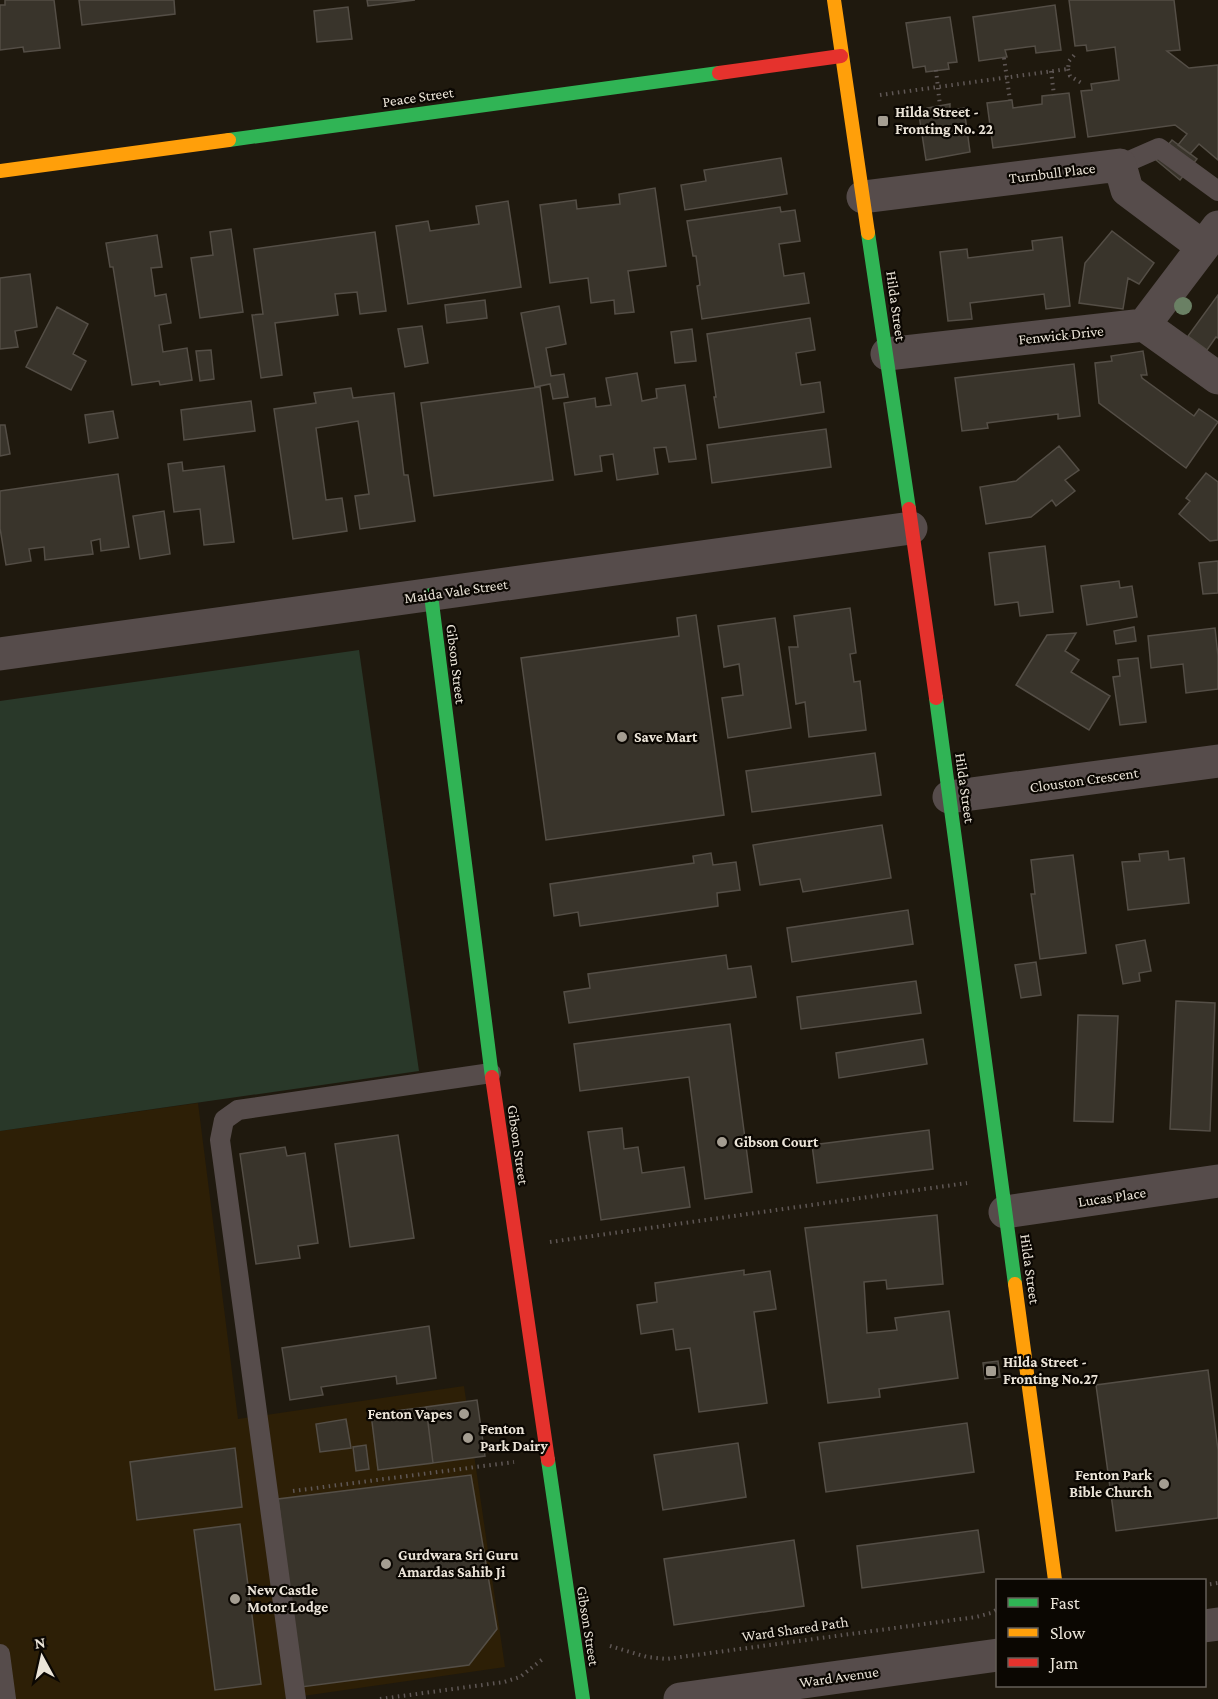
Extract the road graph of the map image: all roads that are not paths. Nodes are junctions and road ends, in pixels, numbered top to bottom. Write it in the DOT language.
graph roads {
  1 [pos="834,0"];
  2 [pos="841,56"];
  3 [pos="1120,165"];
  4 [pos="0,171"];
  5 [pos="1218,191"];
  6 [pos="863,197"];
  7 [pos="1211,237"];
  8 [pos="1144,325"];
  9 [pos="886,354"];
  10 [pos="1218,378"];
  11 [pos="911,528"];
  12 [pos="430,595"];
  13 [pos="0,654"];
  14 [pos="1218,761"];
  15 [pos="949,797"];
  16 [pos="491,1073"];
  17 [pos="1218,1181"];
  18 [pos="1005,1212"];
  19 [pos="1055,1579"];
  20 [pos="0,1654"];
  21 [pos="996,1655"];
  22 [pos="773,1693"];
  23 [pos="6,1699"];
  24 [pos="296,1699"];
  25 [pos="583,1699"];
  26 [pos="680,1699"];
  1 -- 2 [label="street, Hilda Street"];
  2 -- 4 [label="street, Peace Street"];
  2 -- 6 [label="street, Hilda Street"];
  3 -- 5 [label="lane"];
  3 -- 6 [label="street, Turnbull Place"];
  3 -- 7 [label="street"];
  6 -- 9 [label="street, Hilda Street"];
  7 -- 8 [label="street"];
  8 -- 9 [label="street, Fenwick Drive"];
  8 -- 10 [label="street"];
  9 -- 11 [label="street, Hilda Street"];
  11 -- 12 [label="street, Maida Vale Street"];
  11 -- 15 [label="street, Hilda Street"];
  12 -- 13 [label="street, Maida Vale Street"];
  12 -- 16 [label="street, Gibson Street"];
  14 -- 15 [label="street, Clouston Crescent"];
  15 -- 18 [label="street, Hilda Street"];
  16 -- 24 [label="lane"];
  16 -- 25 [label="street, Gibson Street"];
  17 -- 18 [label="street, Lucas Place"];
  18 -- 19 [label="street, Hilda Street"];
  20 -- 23 [label="lane"];
  21 -- 22 [label="street, Ward Avenue"];
  22 -- 26 [label="street, Ward Avenue"];
}
